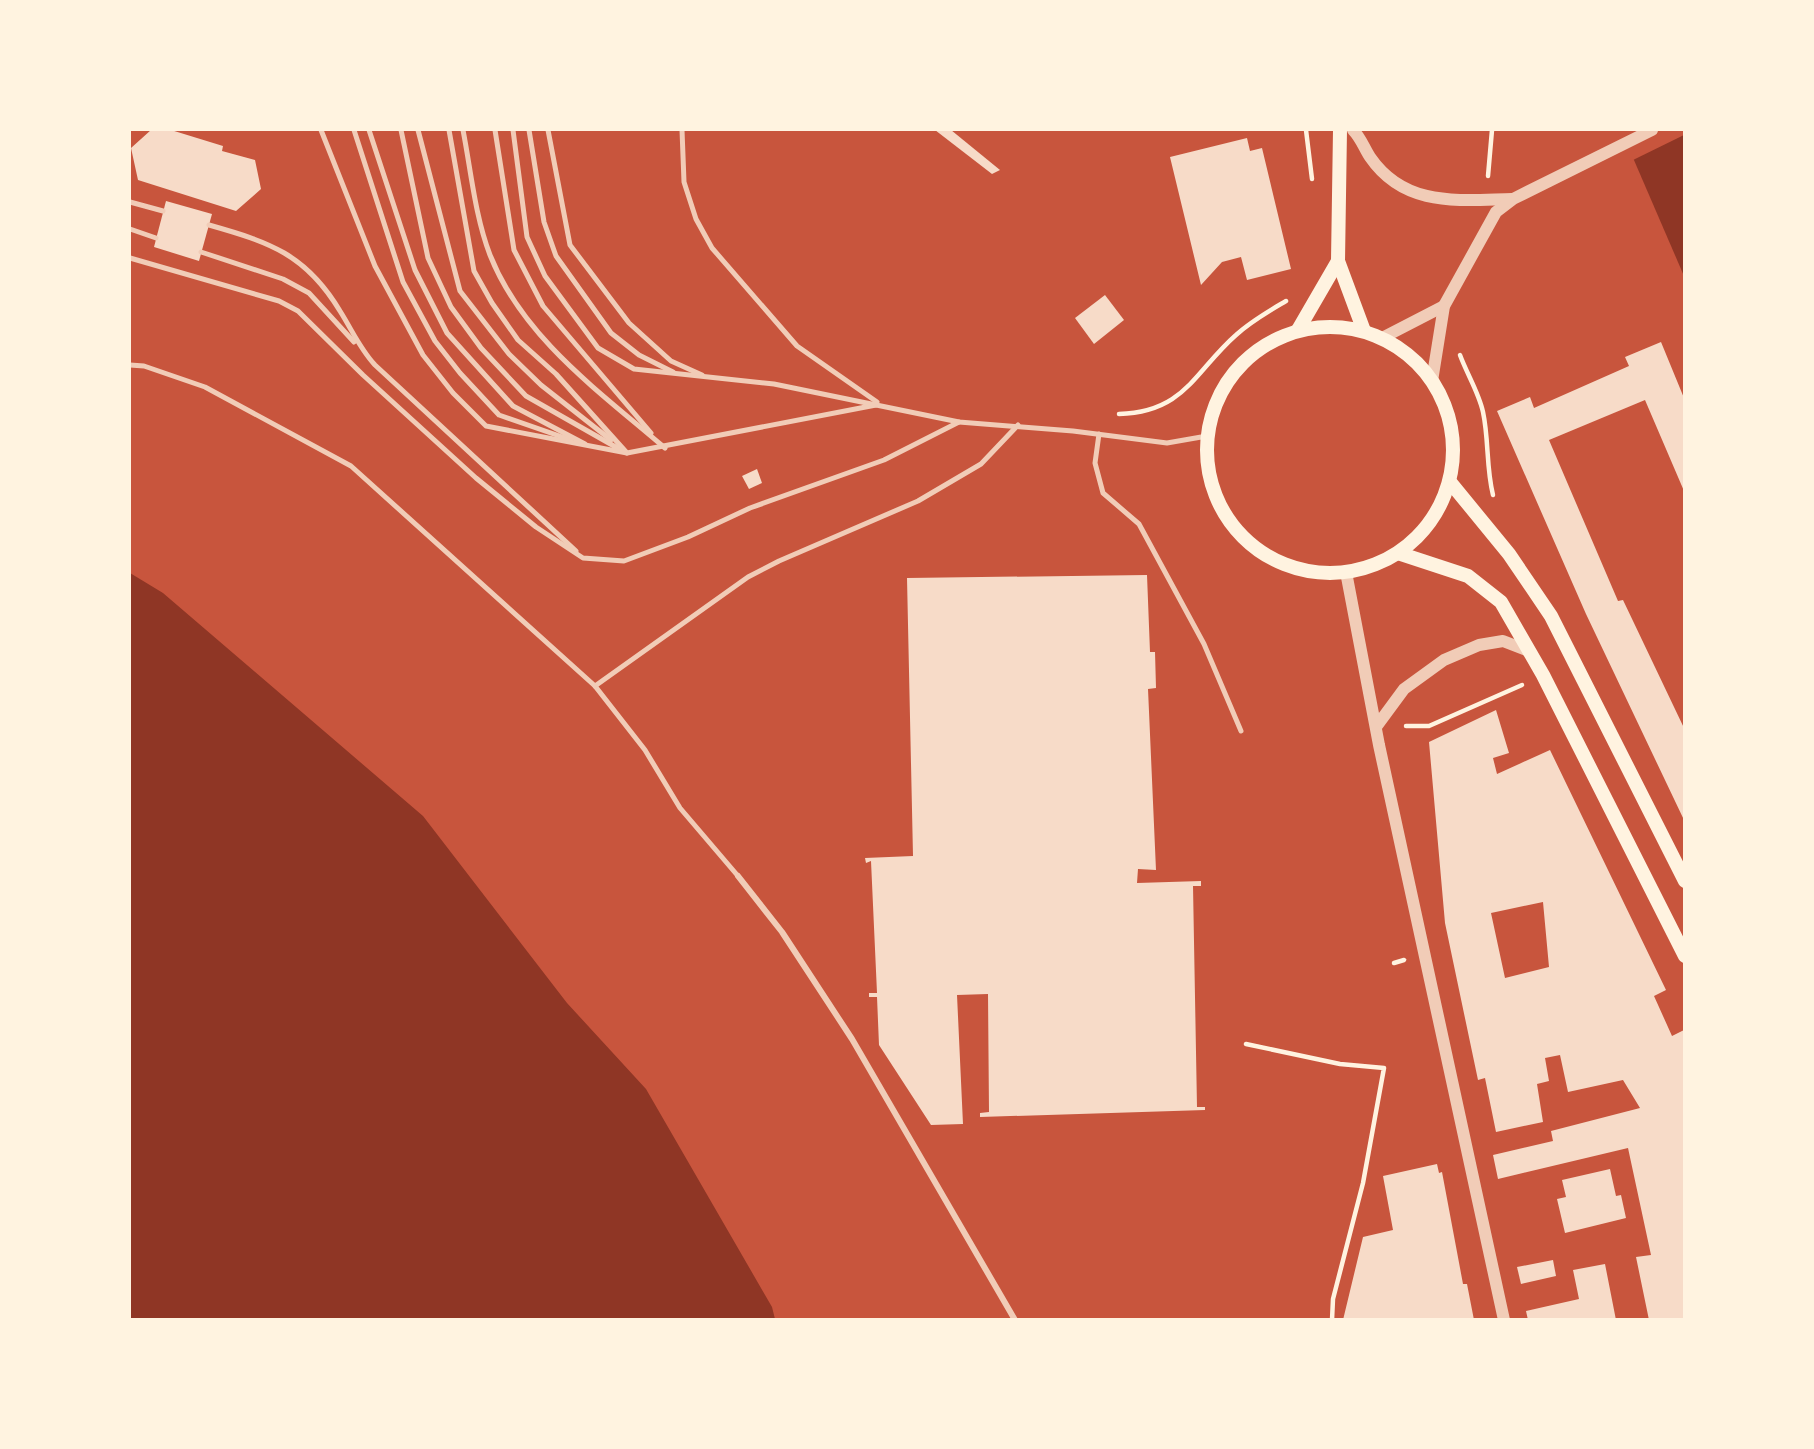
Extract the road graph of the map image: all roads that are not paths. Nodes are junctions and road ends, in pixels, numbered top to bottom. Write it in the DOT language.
graph roads {
  1 [pos="321,130"];
  2 [pos="354,130"];
  3 [pos="369,130"];
  4 [pos="401,130"];
  5 [pos="418,130"];
  6 [pos="449,130"];
  7 [pos="463,130"];
  8 [pos="495,130"];
  9 [pos="513,130"];
  10 [pos="529,130"];
  11 [pos="548,130"];
  12 [pos="682,130"];
  13 [pos="1340,130"];
  14 [pos="1353,130"];
  15 [pos="1653,130"];
  16 [pos="1513,199"];
  17 [pos="130,202"];
  18 [pos="163,211"];
  19 [pos="209,225"];
  20 [pos="130,229"];
  21 [pos="156,238"];
  22 [pos="201,252"];
  23 [pos="130,258"];
  24 [pos="1338,261"];
  25 [pos="1444,306"];
  26 [pos="1298,330"];
  27 [pos="1364,331"];
  28 [pos="1382,338"];
  29 [pos="363,352"];
  30 [pos="130,365"];
  31 [pos="678,374"];
  32 [pos="708,378"];
  33 [pos="1432,380"];
  34 [pos="879,404"];
  35 [pos="959,422"];
  36 [pos="1018,425"];
  37 [pos="1099,434"];
  38 [pos="1207,436"];
  39 [pos="591,447"];
  40 [pos="665,448"];
  41 [pos="627,453"];
  42 [pos="1450,482"];
  43 [pos="1398,553"];
  44 [pos="583,558"];
  45 [pos="1346,572"];
  46 [pos="1529,651"];
  47 [pos="595,686"];
  48 [pos="1376,727"];
  49 [pos="1241,731"];
  50 [pos="738,876"];
  51 [pos="1685,881"];
  52 [pos="1685,956"];
  53 [pos="1015,1320"];
  54 [pos="1504,1320"];
  1 -- 39 [label="lane"];
  2 -- 39 [label="lane"];
  3 -- 39 [label="lane"];
  4 -- 41 [label="lane"];
  5 -- 41 [label="lane"];
  6 -- 41 [label="lane"];
  7 -- 40 [label="lane"];
  8 -- 40 [label="lane"];
  9 -- 31 [label="lane"];
  10 -- 31 [label="lane"];
  11 -- 32 [label="lane"];
  12 -- 34 [label="lane"];
  13 -- 24 [label="main road"];
  14 -- 16 [label="street"];
  15 -- 16 [label="street"];
  16 -- 25 [label="street"];
  17 -- 18 [label="lane"];
  19 -- 29 [label="lane"];
  20 -- 21 [label="lane"];
  22 -- 29 [label="lane"];
  23 -- 44 [label="lane"];
  24 -- 26 [label="main road"];
  24 -- 27 [label="main road"];
  25 -- 28 [label="street"];
  25 -- 33 [label="street"];
  26 -- 27 [label="main road"];
  26 -- 38 [label="main road"];
  27 -- 28 [label="main road"];
  28 -- 33 [label="main road"];
  29 -- 44 [label="lane"];
  30 -- 47 [label="lane"];
  31 -- 32 [label="lane"];
  32 -- 34 [label="lane"];
  33 -- 42 [label="main road"];
  34 -- 35 [label="lane"];
  34 -- 40 [label="lane"];
  35 -- 36 [label="lane"];
  35 -- 44 [label="lane"];
  36 -- 37 [label="lane"];
  36 -- 47 [label="lane"];
  37 -- 38 [label="lane"];
  37 -- 49 [label="lane"];
  38 -- 45 [label="main road"];
  39 -- 41 [label="lane"];
  40 -- 41 [label="lane"];
  42 -- 43 [label="main road"];
  42 -- 51 [label="main road"];
  43 -- 45 [label="main road"];
  43 -- 46 [label="main road"];
  45 -- 48 [label="street"];
  46 -- 48 [label="street"];
  46 -- 52 [label="main road"];
  47 -- 50 [label="lane"];
  48 -- 54 [label="street"];
  50 -- 53 [label="street"];
}
